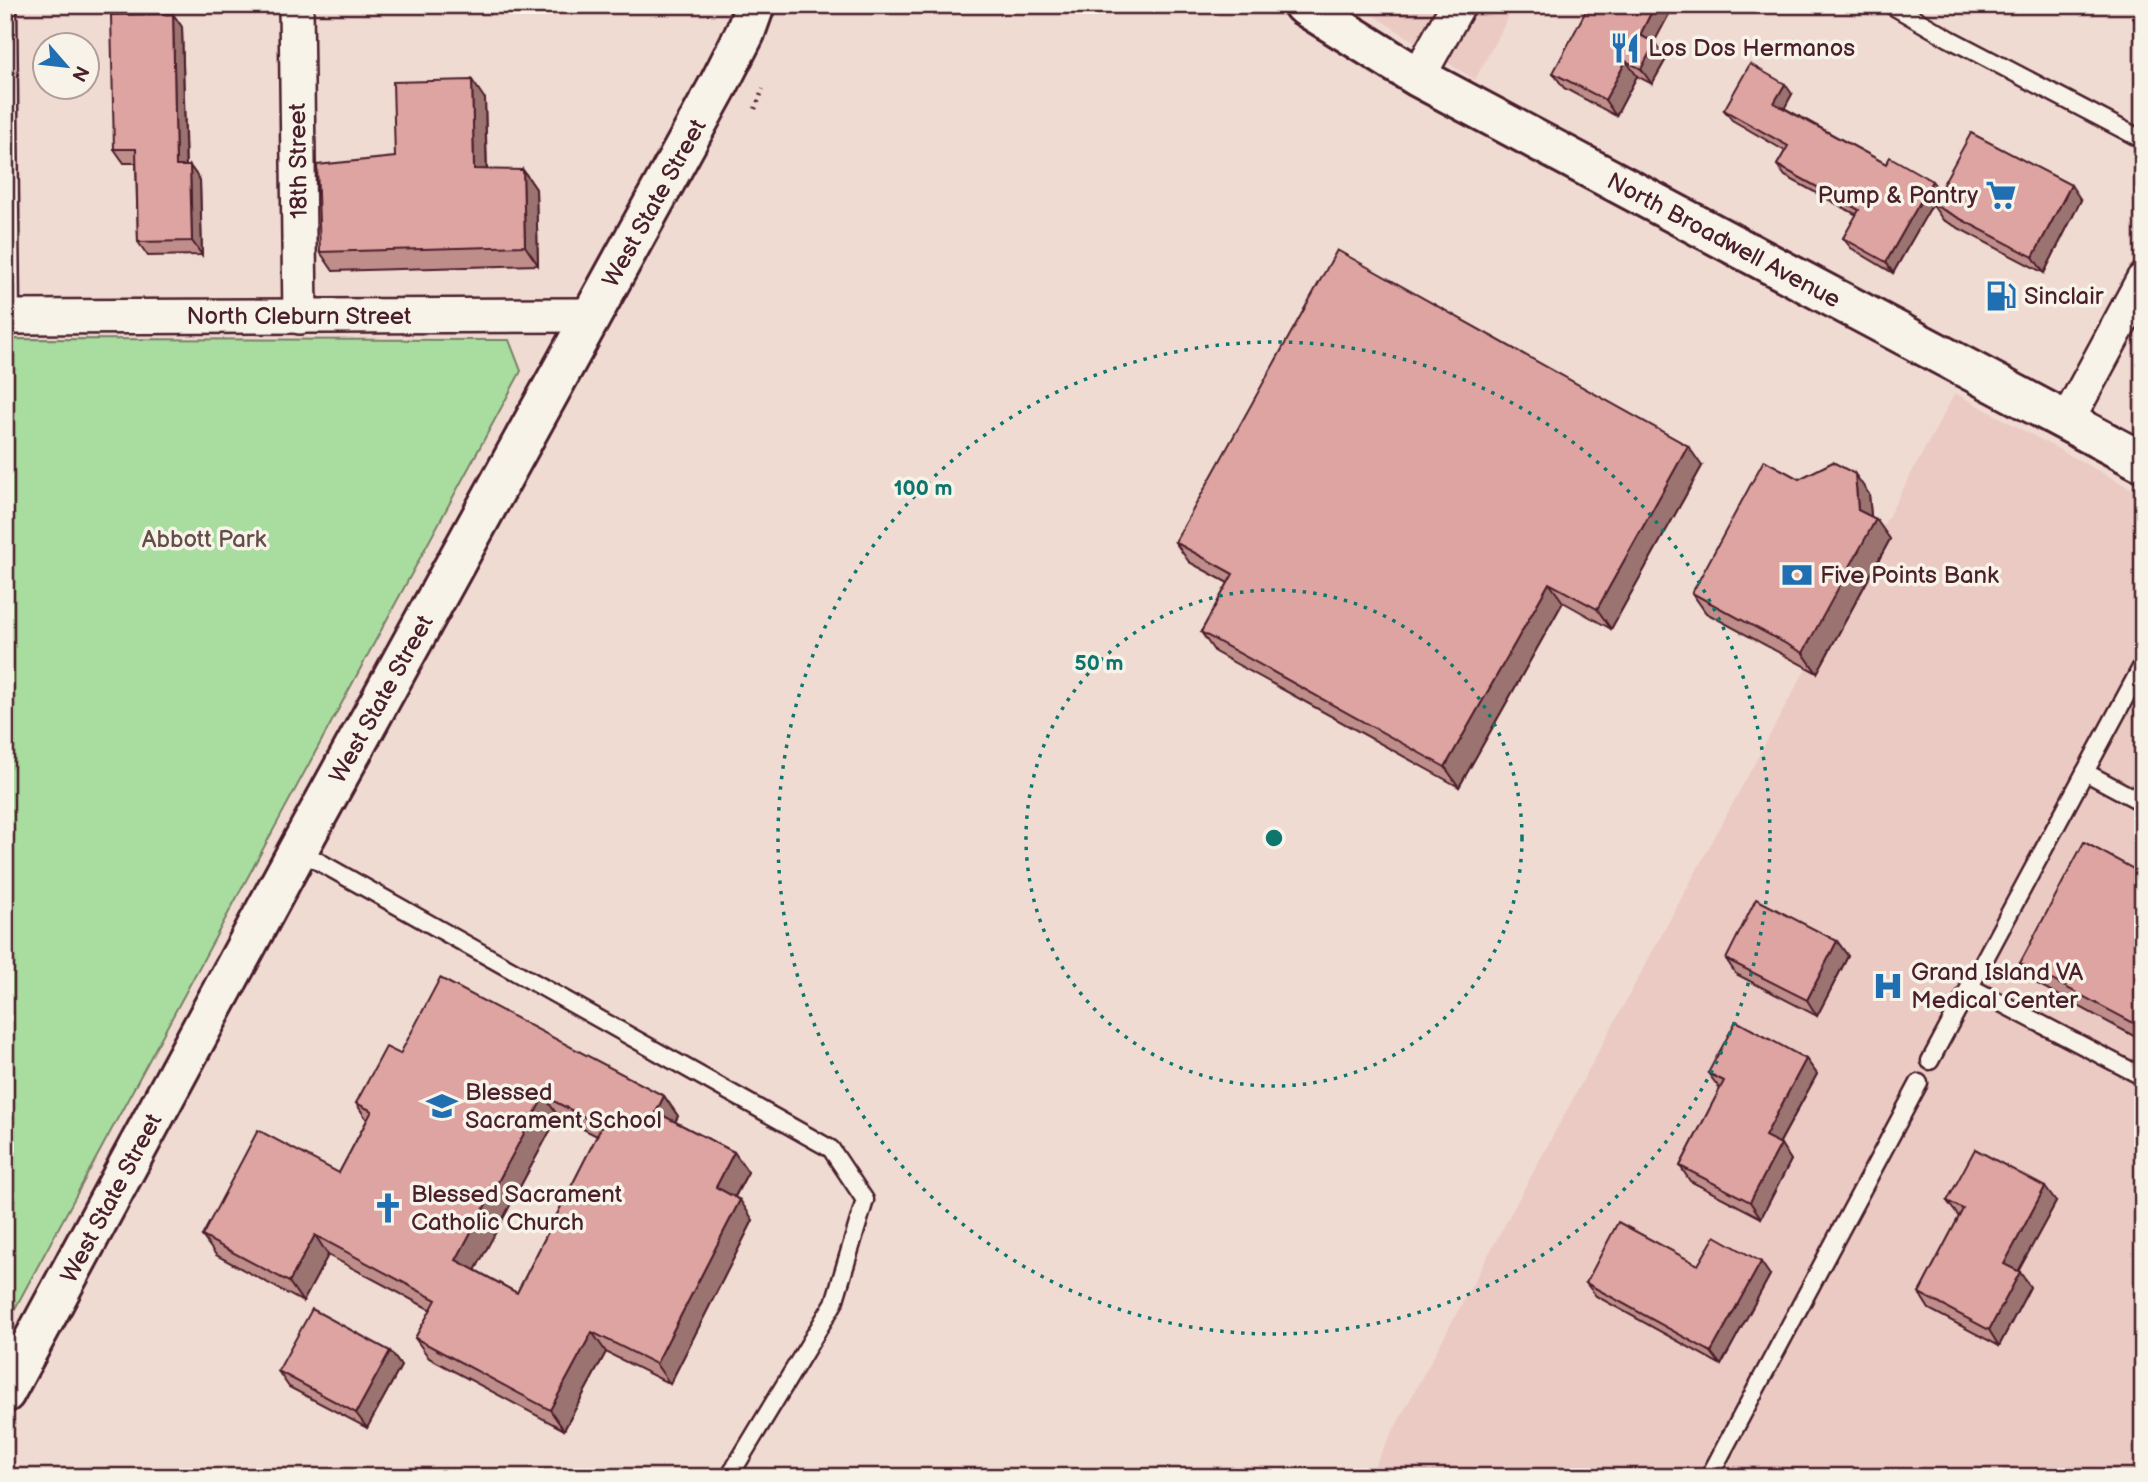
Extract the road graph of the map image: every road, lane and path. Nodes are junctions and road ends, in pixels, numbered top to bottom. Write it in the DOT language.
graph roads {
  1 [pos="8,5"];
  2 [pos="296,5"];
  3 [pos="755,5"];
  4 [pos="1458,5"];
  5 [pos="1891,5"];
  6 [pos="1299,7"];
  7 [pos="1418,77"];
  8 [pos="764,89"];
  9 [pos="755,110"];
  10 [pos="2143,140"];
  11 [pos="2143,280"];
  12 [pos="593,315"];
  13 [pos="8,317"];
  14 [pos="300,317"];
  15 [pos="2067,421"];
  16 [pos="2143,462"];
  17 [pos="2143,663"];
  18 [pos="2085,772"];
  19 [pos="2143,803"];
  20 [pos="298,850"];
  21 [pos="1970,987"];
  22 [pos="1930,1062"];
  23 [pos="2143,1077"];
  24 [pos="1919,1083"];
  25 [pos="17,1349"];
  26 [pos="5,1393"];
  27 [pos="729,1477"];
  28 [pos="1709,1477"];
  1 -- 13 [label="lane"];
  2 -- 14 [label="street, 18th Street"];
  3 -- 12 [label="street, West State Street"];
  4 -- 7 [label="street"];
  5 -- 10 [label="lane"];
  6 -- 7 [label="street, North Broadwell Avenue"];
  7 -- 15 [label="street, North Broadwell Avenue"];
  8 -- 9 [label="path"];
  11 -- 15 [label="street"];
  12 -- 14 [label="street, North Cleburn Street"];
  12 -- 20 [label="street, West State Street"];
  13 -- 14 [label="street, North Cleburn Street"];
  15 -- 16 [label="street, North Broadwell Avenue"];
  17 -- 18 [label="lane"];
  18 -- 19 [label="lane"];
  18 -- 21 [label="lane"];
  20 -- 25 [label="street, West State Street"];
  20 -- 27 [label="lane"];
  21 -- 22 [label="lane"];
  21 -- 23 [label="lane"];
  24 -- 28 [label="lane"];
  25 -- 26 [label="street, West State Street"];
}
